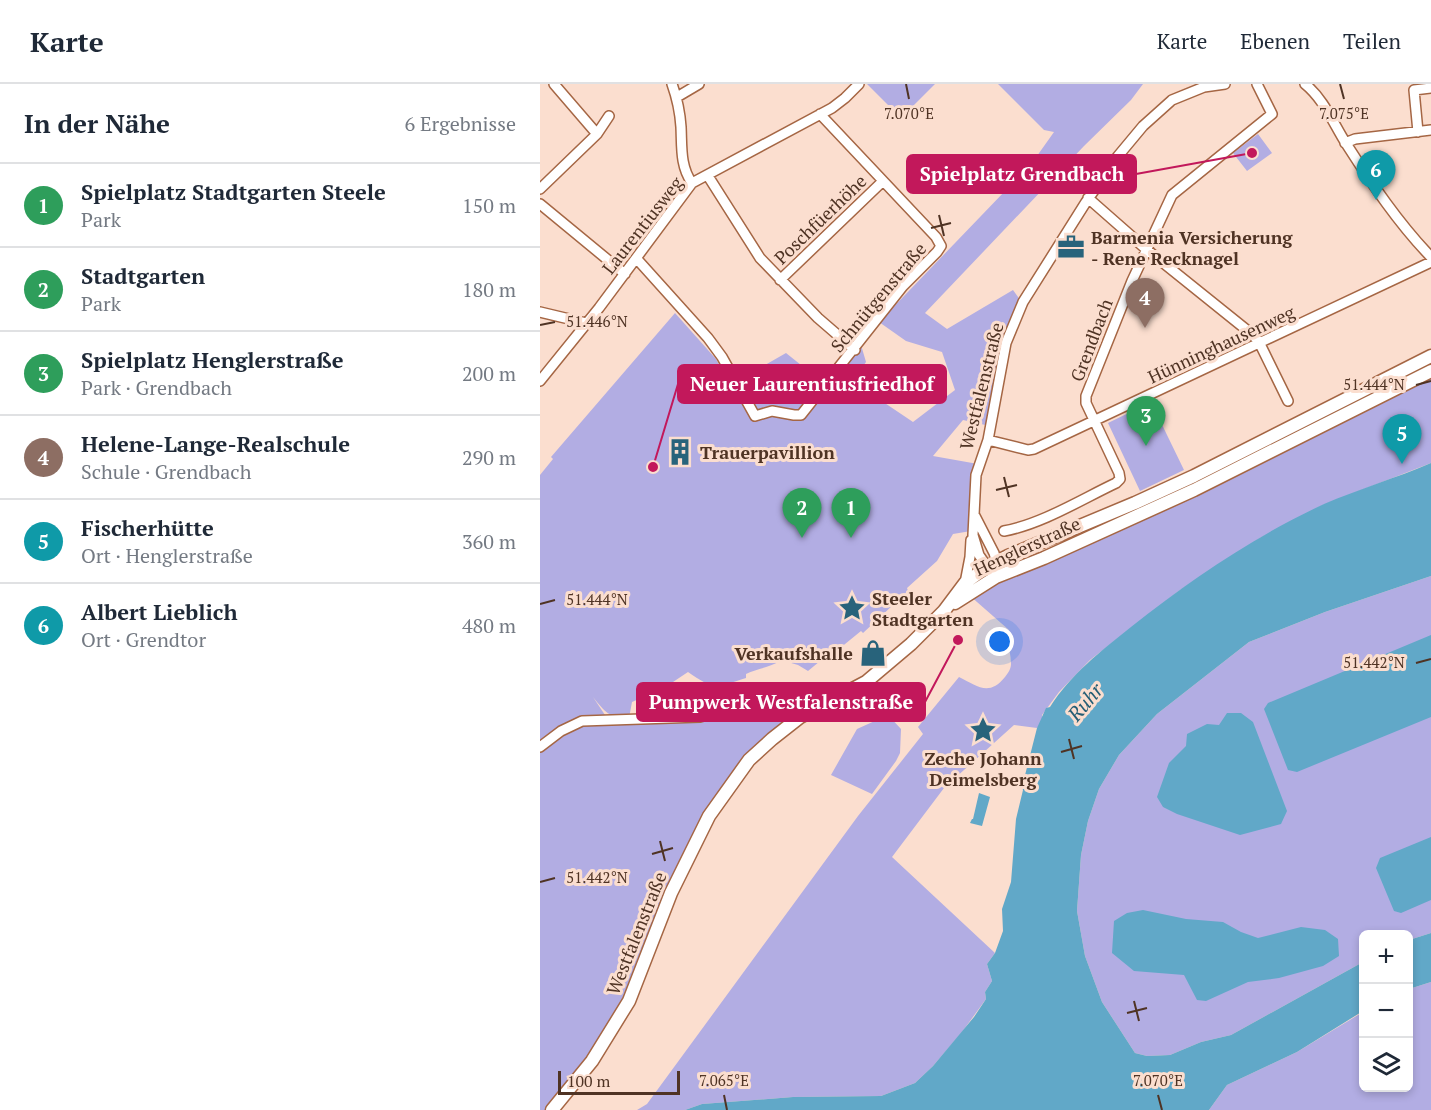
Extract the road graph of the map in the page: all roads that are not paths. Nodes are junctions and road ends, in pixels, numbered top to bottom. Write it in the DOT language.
graph roads {
  1 [pos="554,84"];
  2 [pos="672,84"];
  3 [pos="699,84"];
  4 [pos="859,84"];
  5 [pos="1225,84"];
  6 [pos="1257,84"];
  7 [pos="1305,84"];
  8 [pos="1204,86"];
  9 [pos="1431,88"];
  10 [pos="677,98"];
  11 [pos="820,114"];
  12 [pos="609,116"];
  13 [pos="1431,130"];
  14 [pos="1418,132"];
  15 [pos="597,134"];
  16 [pos="1345,143"];
  17 [pos="708,176"];
  18 [pos="883,181"];
  19 [pos="692,183"];
  20 [pos="540,189"];
  21 [pos="1088,198"];
  22 [pos="540,204"];
  23 [pos="1146,249"];
  24 [pos="1431,257"];
  25 [pos="636,258"];
  26 [pos="1431,262"];
  27 [pos="624,274"];
  28 [pos="780,280"];
  29 [pos="540,312"];
  30 [pos="586,323"];
  31 [pos="1260,344"];
  32 [pos="855,350"];
  33 [pos="1431,356"];
  34 [pos="1431,371"];
  35 [pos="540,381"];
  36 [pos="1288,401"];
  37 [pos="1094,420"];
  38 [pos="988,440"];
  39 [pos="1116,483"];
  40 [pos="974,513"];
  41 [pos="1004,531"];
  42 [pos="973,535"];
  43 [pos="997,559"];
  44 [pos="996,577"];
  45 [pos="965,583"];
  46 [pos="944,611"];
  47 [pos="797,713"];
  48 [pos="540,747"];
  49 [pos="552,1110"];
  1 -- 15 [label="street"];
  2 -- 10 [label="street"];
  3 -- 10 [label="street"];
  4 -- 11 [label="street, Laurentiusweg"];
  5 -- 8 [label="street, Westfalenstraße"];
  6 -- 23 [label="street, Grendbach"];
  7 -- 16 [label="street"];
  8 -- 21 [label="street, Westfalenstraße"];
  9 -- 14 [label="street"];
  10 -- 19 [label="street"];
  11 -- 17 [label="street, Laurentiusweg"];
  11 -- 18 [label="street, Schnütgenstraße"];
  12 -- 15 [label="street"];
  13 -- 14 [label="street"];
  14 -- 16 [label="street"];
  15 -- 20 [label="street"];
  16 -- 24 [label="street"];
  17 -- 19 [label="street, Laurentiusweg"];
  17 -- 28 [label="street"];
  18 -- 28 [label="street, Poschfüerhöhe"];
  18 -- 32 [label="street, Schnütgenstraße"];
  19 -- 25 [label="street, Laurentiusweg"];
  21 -- 23 [label="street"];
  21 -- 38 [label="street, Westfalenstraße"];
  22 -- 27 [label="street"];
  23 -- 31 [label="street"];
  23 -- 37 [label="street, Grendbach"];
  25 -- 27 [label="street, Laurentiusweg"];
  25 -- 32 [label="street, Schnütgenstraße"];
  26 -- 31 [label="street, Hünninghausenweg"];
  27 -- 30 [label="street, Laurentiusweg"];
  28 -- 32 [label="street"];
  29 -- 30 [label="street"];
  30 -- 35 [label="street, Laurentiusweg"];
  31 -- 36 [label="street"];
  31 -- 37 [label="street, Hünninghausenweg"];
  33 -- 43 [label="main road, Henglerstraße"];
  34 -- 44 [label="main road, Henglerstraße"];
  37 -- 38 [label="street, Hünninghausenweg"];
  37 -- 39 [label="street, Grendbach"];
  38 -- 40 [label="street, Westfalenstraße"];
  39 -- 41 [label="street, Henglerstraße"];
  40 -- 42 [label="street, Westfalenstraße"];
  40 -- 43 [label="street, Westfalenstraße"];
  42 -- 43 [label="street, Westfalenstraße"];
  42 -- 45 [label="street, Westfalenstraße"];
  43 -- 44 [label="street, Westfalenstraße"];
  43 -- 45 [label="main road, Henglerstraße"];
  44 -- 46 [label="main road, Henglerstraße"];
  45 -- 46 [label="main road, Henglerstraße"];
  46 -- 47 [label="main road, Westfalenstraße"];
  47 -- 48 [label="street"];
  47 -- 49 [label="main road, Westfalenstraße"];
}
